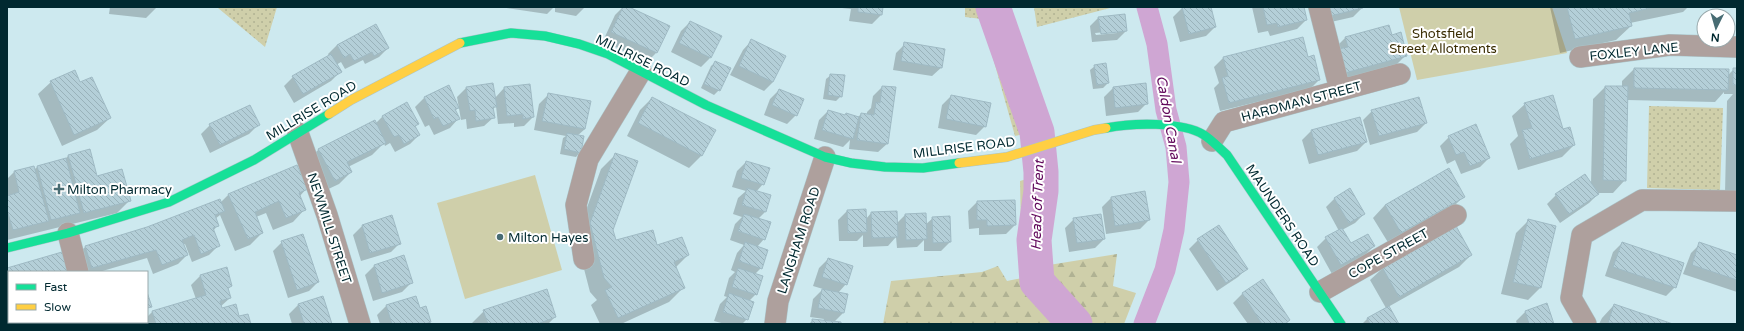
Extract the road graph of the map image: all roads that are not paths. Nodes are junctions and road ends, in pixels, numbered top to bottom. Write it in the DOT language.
graph roads {
  1 [pos="1319,7"];
  2 [pos="1737,46"];
  3 [pos="1580,57"];
  4 [pos="641,71"];
  5 [pos="1400,74"];
  6 [pos="1340,90"];
  7 [pos="1194,130"];
  8 [pos="298,133"];
  9 [pos="1212,141"];
  10 [pos="826,157"];
  11 [pos="1737,201"];
  12 [pos="1456,215"];
  13 [pos="68,233"];
  14 [pos="7,248"];
  15 [pos="584,259"];
  16 [pos="78,271"];
  17 [pos="1320,292"];
  18 [pos="360,324"];
  19 [pos="775,324"];
  20 [pos="1341,324"];
  21 [pos="1586,324"];
  1 -- 6 [label="street"];
  2 -- 3 [label="street, FOXLEY LANE"];
  4 -- 8 [label="street, MILLRISE ROAD"];
  4 -- 10 [label="street, MILLRISE ROAD"];
  4 -- 15 [label="street"];
  5 -- 6 [label="street, HARDMAN STREET"];
  6 -- 9 [label="street, HARDMAN STREET"];
  7 -- 9 [label="street, MAUNDERS ROAD"];
  7 -- 10 [label="street, MILLRISE ROAD"];
  8 -- 13 [label="street, MILLRISE ROAD"];
  8 -- 18 [label="street, NEWMILL STREET"];
  9 -- 17 [label="street, MAUNDERS ROAD"];
  10 -- 19 [label="street, LANGHAM ROAD"];
  11 -- 21 [label="street"];
  12 -- 17 [label="street, COPE STREET"];
  13 -- 14 [label="street, MILLRISE ROAD"];
  13 -- 16 [label="street"];
  17 -- 20 [label="street, MAUNDERS ROAD"];
}
